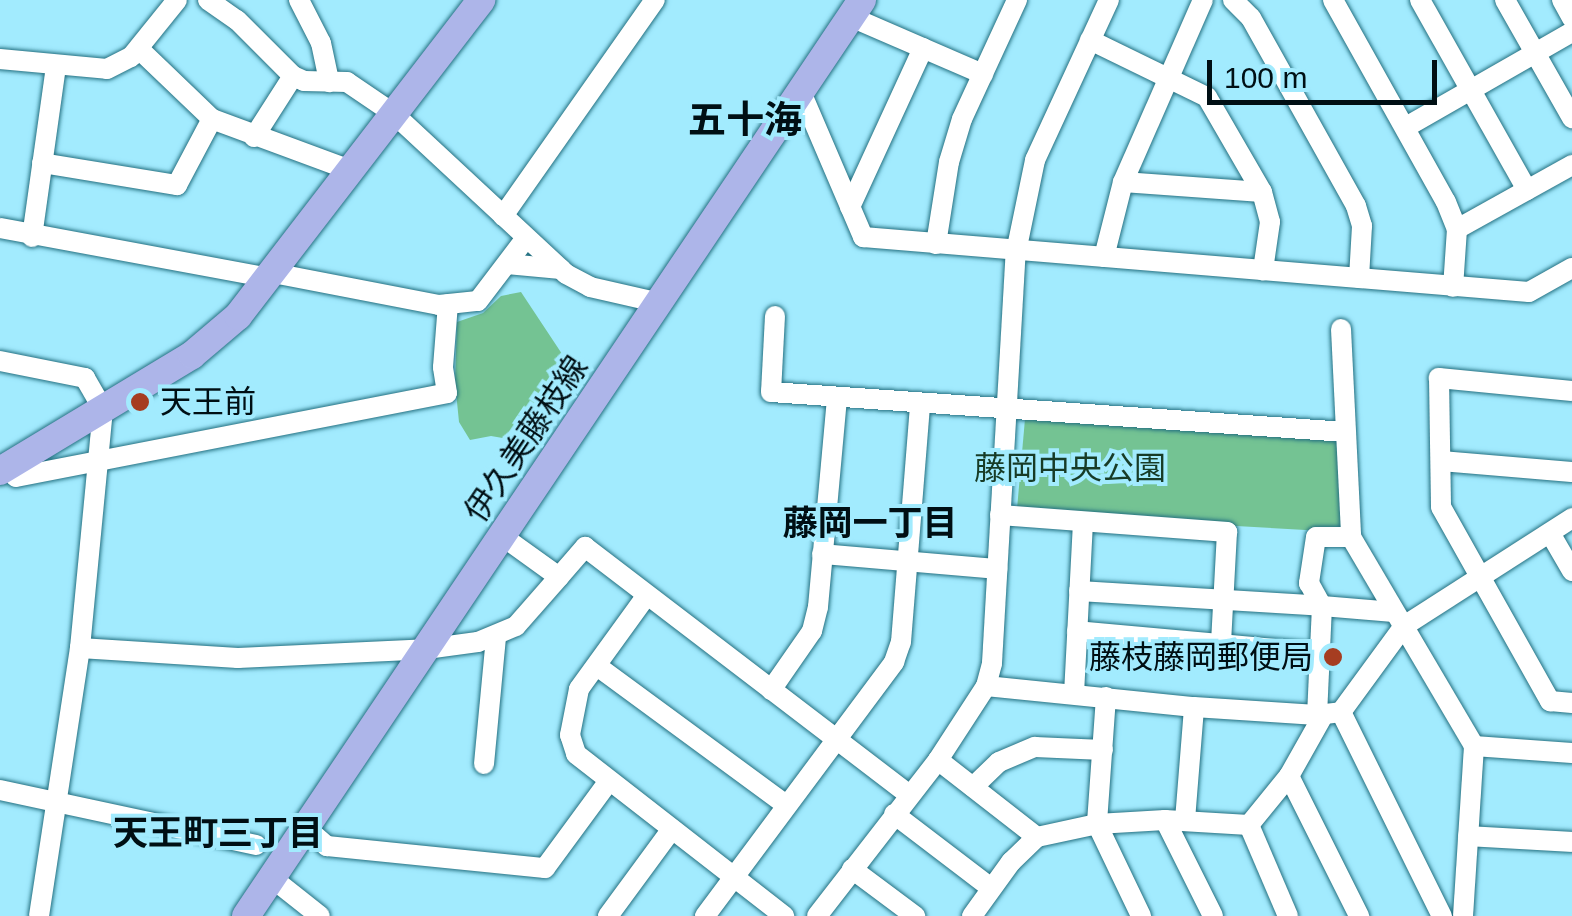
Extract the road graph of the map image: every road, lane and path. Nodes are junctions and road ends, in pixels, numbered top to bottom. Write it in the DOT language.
graph roads {
  1 [pos="177,0"];
  2 [pos="208,0"];
  3 [pos="299,0"];
  4 [pos="481,0"];
  5 [pos="655,0"];
  6 [pos="1109,0"];
  7 [pos="1202,0"];
  8 [pos="1232,0"];
  9 [pos="1332,0"];
  10 [pos="1420,0"];
  11 [pos="1505,0"];
  12 [pos="1562,0"];
  13 [pos="1012,2"];
  14 [pos="857,8"];
  15 [pos="1572,18"];
  16 [pos="1572,32"];
  17 [pos="1090,40"];
  18 [pos="923,48"];
  19 [pos="139,49"];
  20 [pos="1535,52"];
  21 [pos="0,60"];
  22 [pos="56,66"];
  23 [pos="983,74"];
  24 [pos="293,76"];
  25 [pos="1169,76"];
  26 [pos="329,82"];
  27 [pos="1470,90"];
  28 [pos="800,92"];
  29 [pos="394,114"];
  30 [pos="1572,118"];
  31 [pos="212,119"];
  32 [pos="1406,127"];
  33 [pos="254,137"];
  34 [pos="42,162"];
  35 [pos="1572,166"];
  36 [pos="350,170"];
  37 [pos="1122,182"];
  38 [pos="1527,190"];
  39 [pos="1262,192"];
  40 [pos="850,207"];
  41 [pos="503,216"];
  42 [pos="0,228"];
  43 [pos="1457,230"];
  44 [pos="32,236"];
  45 [pos="526,238"];
  46 [pos="936,244"];
  47 [pos="1016,252"];
  48 [pos="1104,257"];
  49 [pos="506,264"];
  50 [pos="1572,268"];
  51 [pos="560,270"];
  52 [pos="1264,270"];
  53 [pos="271,276"];
  54 [pos="1359,278"];
  55 [pos="1453,287"];
  56 [pos="660,303"];
  57 [pos="448,304"];
  58 [pos="776,316"];
  59 [pos="1341,329"];
  60 [pos="0,361"];
  61 [pos="1572,390"];
  62 [pos="837,400"];
  63 [pos="920,405"];
  64 [pos="104,409"];
  65 [pos="1006,410"];
  66 [pos="1346,432"];
  67 [pos="1440,461"];
  68 [pos="99,462"];
  69 [pos="3,469"];
  70 [pos="1572,472"];
  71 [pos="1000,515"];
  72 [pos="1572,518"];
  73 [pos="1083,524"];
  74 [pos="1550,533"];
  75 [pos="502,536"];
  76 [pos="1351,537"];
  77 [pos="822,554"];
  78 [pos="909,562"];
  79 [pos="997,569"];
  80 [pos="1572,571"];
  81 [pos="559,577"];
  82 [pos="1480,579"];
  83 [pos="1079,591"];
  84 [pos="647,595"];
  85 [pos="1224,599"];
  86 [pos="1322,606"];
  87 [pos="1399,619"];
  88 [pos="1077,632"];
  89 [pos="496,637"];
  90 [pos="1221,644"];
  91 [pos="80,648"];
  92 [pos="426,649"];
  93 [pos="1320,652"];
  94 [pos="598,666"];
  95 [pos="986,686"];
  96 [pos="770,690"];
  97 [pos="1074,694"];
  98 [pos="1106,697"];
  99 [pos="1572,703"];
  100 [pos="1194,707"];
  101 [pos="1327,714"];
  102 [pos="835,739"];
  103 [pos="1474,746"];
  104 [pos="1102,750"];
  105 [pos="1572,753"];
  106 [pos="938,760"];
  107 [pos="484,764"];
  108 [pos="1289,776"];
  109 [pos="609,781"];
  110 [pos="973,787"];
  111 [pos="0,790"];
  112 [pos="909,795"];
  113 [pos="58,804"];
  114 [pos="785,804"];
  115 [pos="894,814"];
  116 [pos="1175,820"];
  117 [pos="1097,824"];
  118 [pos="1249,826"];
  119 [pos="306,828"];
  120 [pos="672,829"];
  121 [pos="1468,836"];
  122 [pos="1036,838"];
  123 [pos="1572,842"];
  124 [pos="256,845"];
  125 [pos="852,870"];
  126 [pos="735,877"];
  127 [pos="272,878"];
  128 [pos="991,888"];
  129 [pos="38,916"];
  130 [pos="246,916"];
  131 [pos="320,916"];
  132 [pos="608,916"];
  133 [pos="705,916"];
  134 [pos="784,916"];
  135 [pos="817,916"];
  136 [pos="915,916"];
  137 [pos="972,916"];
  138 [pos="1142,916"];
  139 [pos="1213,916"];
  140 [pos="1288,916"];
  141 [pos="1360,916"];
  142 [pos="1442,916"];
  143 [pos="1464,916"];
  1 -- 19 [label="street"];
  2 -- 24 [label="street"];
  3 -- 26 [label="street"];
  4 -- 29 [label="main road"];
  5 -- 41 [label="street"];
  6 -- 17 [label="street"];
  7 -- 25 [label="street"];
  8 -- 54 [label="street"];
  9 -- 32 [label="street"];
  10 -- 27 [label="street"];
  11 -- 20 [label="street"];
  12 -- 15 [label="street"];
  13 -- 23 [label="street"];
  14 -- 18 [label="street"];
  14 -- 28 [label="main road, 伊久美藤枝線"];
  16 -- 20 [label="street"];
  17 -- 25 [label="street"];
  17 -- 47 [label="street"];
  18 -- 23 [label="street"];
  18 -- 40 [label="street"];
  19 -- 22 [label="street"];
  19 -- 31 [label="street"];
  20 -- 27 [label="street"];
  20 -- 30 [label="street"];
  21 -- 22 [label="street"];
  22 -- 34 [label="street"];
  23 -- 46 [label="street"];
  24 -- 26 [label="street"];
  24 -- 33 [label="street"];
  25 -- 37 [label="street"];
  25 -- 39 [label="street"];
  26 -- 29 [label="street"];
  27 -- 32 [label="street"];
  27 -- 38 [label="street"];
  28 -- 40 [label="street"];
  28 -- 56 [label="main road, 伊久美藤枝線"];
  29 -- 36 [label="main road"];
  29 -- 41 [label="street"];
  31 -- 33 [label="street"];
  31 -- 34 [label="street"];
  32 -- 43 [label="street"];
  33 -- 36 [label="street"];
  34 -- 44 [label="street"];
  35 -- 38 [label="street"];
  36 -- 53 [label="main road"];
  37 -- 39 [label="street"];
  37 -- 48 [label="street"];
  38 -- 43 [label="street"];
  39 -- 52 [label="street"];
  40 -- 46 [label="street"];
  41 -- 45 [label="street"];
  42 -- 44 [label="street"];
  43 -- 55 [label="street"];
  44 -- 53 [label="street"];
  45 -- 49 [label="street"];
  45 -- 51 [label="street"];
  46 -- 47 [label="street"];
  47 -- 48 [label="street"];
  47 -- 65 [label="street"];
  48 -- 52 [label="street"];
  49 -- 51 [label="street"];
  49 -- 57 [label="street"];
  50 -- 55 [label="street"];
  51 -- 56 [label="street"];
  52 -- 54 [label="street"];
  53 -- 57 [label="street"];
  53 -- 64 [label="main road"];
  54 -- 55 [label="street"];
  56 -- 75 [label="main road, 伊久美藤枝線"];
  57 -- 68 [label="street"];
  58 -- 62 [label="street"];
  59 -- 66 [label="street"];
  60 -- 64 [label="street"];
  61 -- 67 [label="street"];
  62 -- 63 [label="street"];
  62 -- 77 [label="street"];
  63 -- 65 [label="street"];
  63 -- 78 [label="street"];
  64 -- 68 [label="street"];
  64 -- 69 [label="main road"];
  65 -- 66 [label="street"];
  65 -- 71 [label="street"];
  66 -- 76 [label="street"];
  67 -- 70 [label="street"];
  67 -- 82 [label="street"];
  68 -- 69 [label="street"];
  68 -- 91 [label="street"];
  71 -- 73 [label="street"];
  71 -- 79 [label="street"];
  72 -- 74 [label="street"];
  73 -- 83 [label="street"];
  73 -- 85 [label="street"];
  74 -- 80 [label="street"];
  74 -- 82 [label="street"];
  75 -- 81 [label="street"];
  75 -- 92 [label="main road, 伊久美藤枝線"];
  76 -- 86 [label="street"];
  76 -- 87 [label="street"];
  77 -- 78 [label="street"];
  77 -- 96 [label="street"];
  78 -- 79 [label="street"];
  78 -- 102 [label="street"];
  79 -- 95 [label="street"];
  81 -- 84 [label="street"];
  81 -- 89 [label="street"];
  82 -- 87 [label="street"];
  82 -- 99 [label="street"];
  83 -- 85 [label="street"];
  83 -- 88 [label="street"];
  84 -- 94 [label="street"];
  84 -- 96 [label="street"];
  85 -- 86 [label="street"];
  85 -- 90 [label="street"];
  86 -- 87 [label="street"];
  86 -- 93 [label="street"];
  87 -- 101 [label="street"];
  87 -- 103 [label="street"];
  88 -- 90 [label="street"];
  88 -- 97 [label="street"];
  89 -- 92 [label="street"];
  89 -- 107 [label="street"];
  90 -- 93 [label="street"];
  91 -- 92 [label="street"];
  91 -- 113 [label="street"];
  92 -- 119 [label="main road, 伊久美藤枝線"];
  93 -- 101 [label="street"];
  94 -- 109 [label="street"];
  94 -- 114 [label="street"];
  95 -- 97 [label="street"];
  95 -- 106 [label="street"];
  96 -- 102 [label="street"];
  97 -- 98 [label="street"];
  98 -- 100 [label="street"];
  98 -- 104 [label="street"];
  100 -- 101 [label="street"];
  100 -- 116 [label="street"];
  101 -- 108 [label="street"];
  101 -- 142 [label="street"];
  102 -- 112 [label="street"];
  102 -- 114 [label="street"];
  103 -- 105 [label="street"];
  103 -- 121 [label="street"];
  104 -- 110 [label="street"];
  104 -- 117 [label="street"];
  106 -- 110 [label="street"];
  106 -- 112 [label="street"];
  108 -- 118 [label="street"];
  108 -- 141 [label="street"];
  109 -- 119 [label="street"];
  109 -- 120 [label="street"];
  110 -- 122 [label="street"];
  111 -- 113 [label="street"];
  112 -- 115 [label="street"];
  113 -- 124 [label="street"];
  113 -- 129 [label="street"];
  114 -- 126 [label="street"];
  115 -- 125 [label="street"];
  115 -- 128 [label="street"];
  116 -- 117 [label="street"];
  116 -- 118 [label="street"];
  116 -- 139 [label="street"];
  117 -- 122 [label="street"];
  117 -- 138 [label="street"];
  118 -- 140 [label="street"];
  119 -- 127 [label="main road, 伊久美藤枝線"];
  120 -- 126 [label="street"];
  120 -- 132 [label="street"];
  121 -- 123 [label="street"];
  121 -- 143 [label="street"];
  122 -- 128 [label="street"];
  125 -- 135 [label="street"];
  125 -- 136 [label="street"];
  126 -- 133 [label="street"];
  126 -- 134 [label="street"];
  127 -- 130 [label="main road, 伊久美藤枝線"];
  127 -- 131 [label="street"];
  128 -- 137 [label="street"];
}
